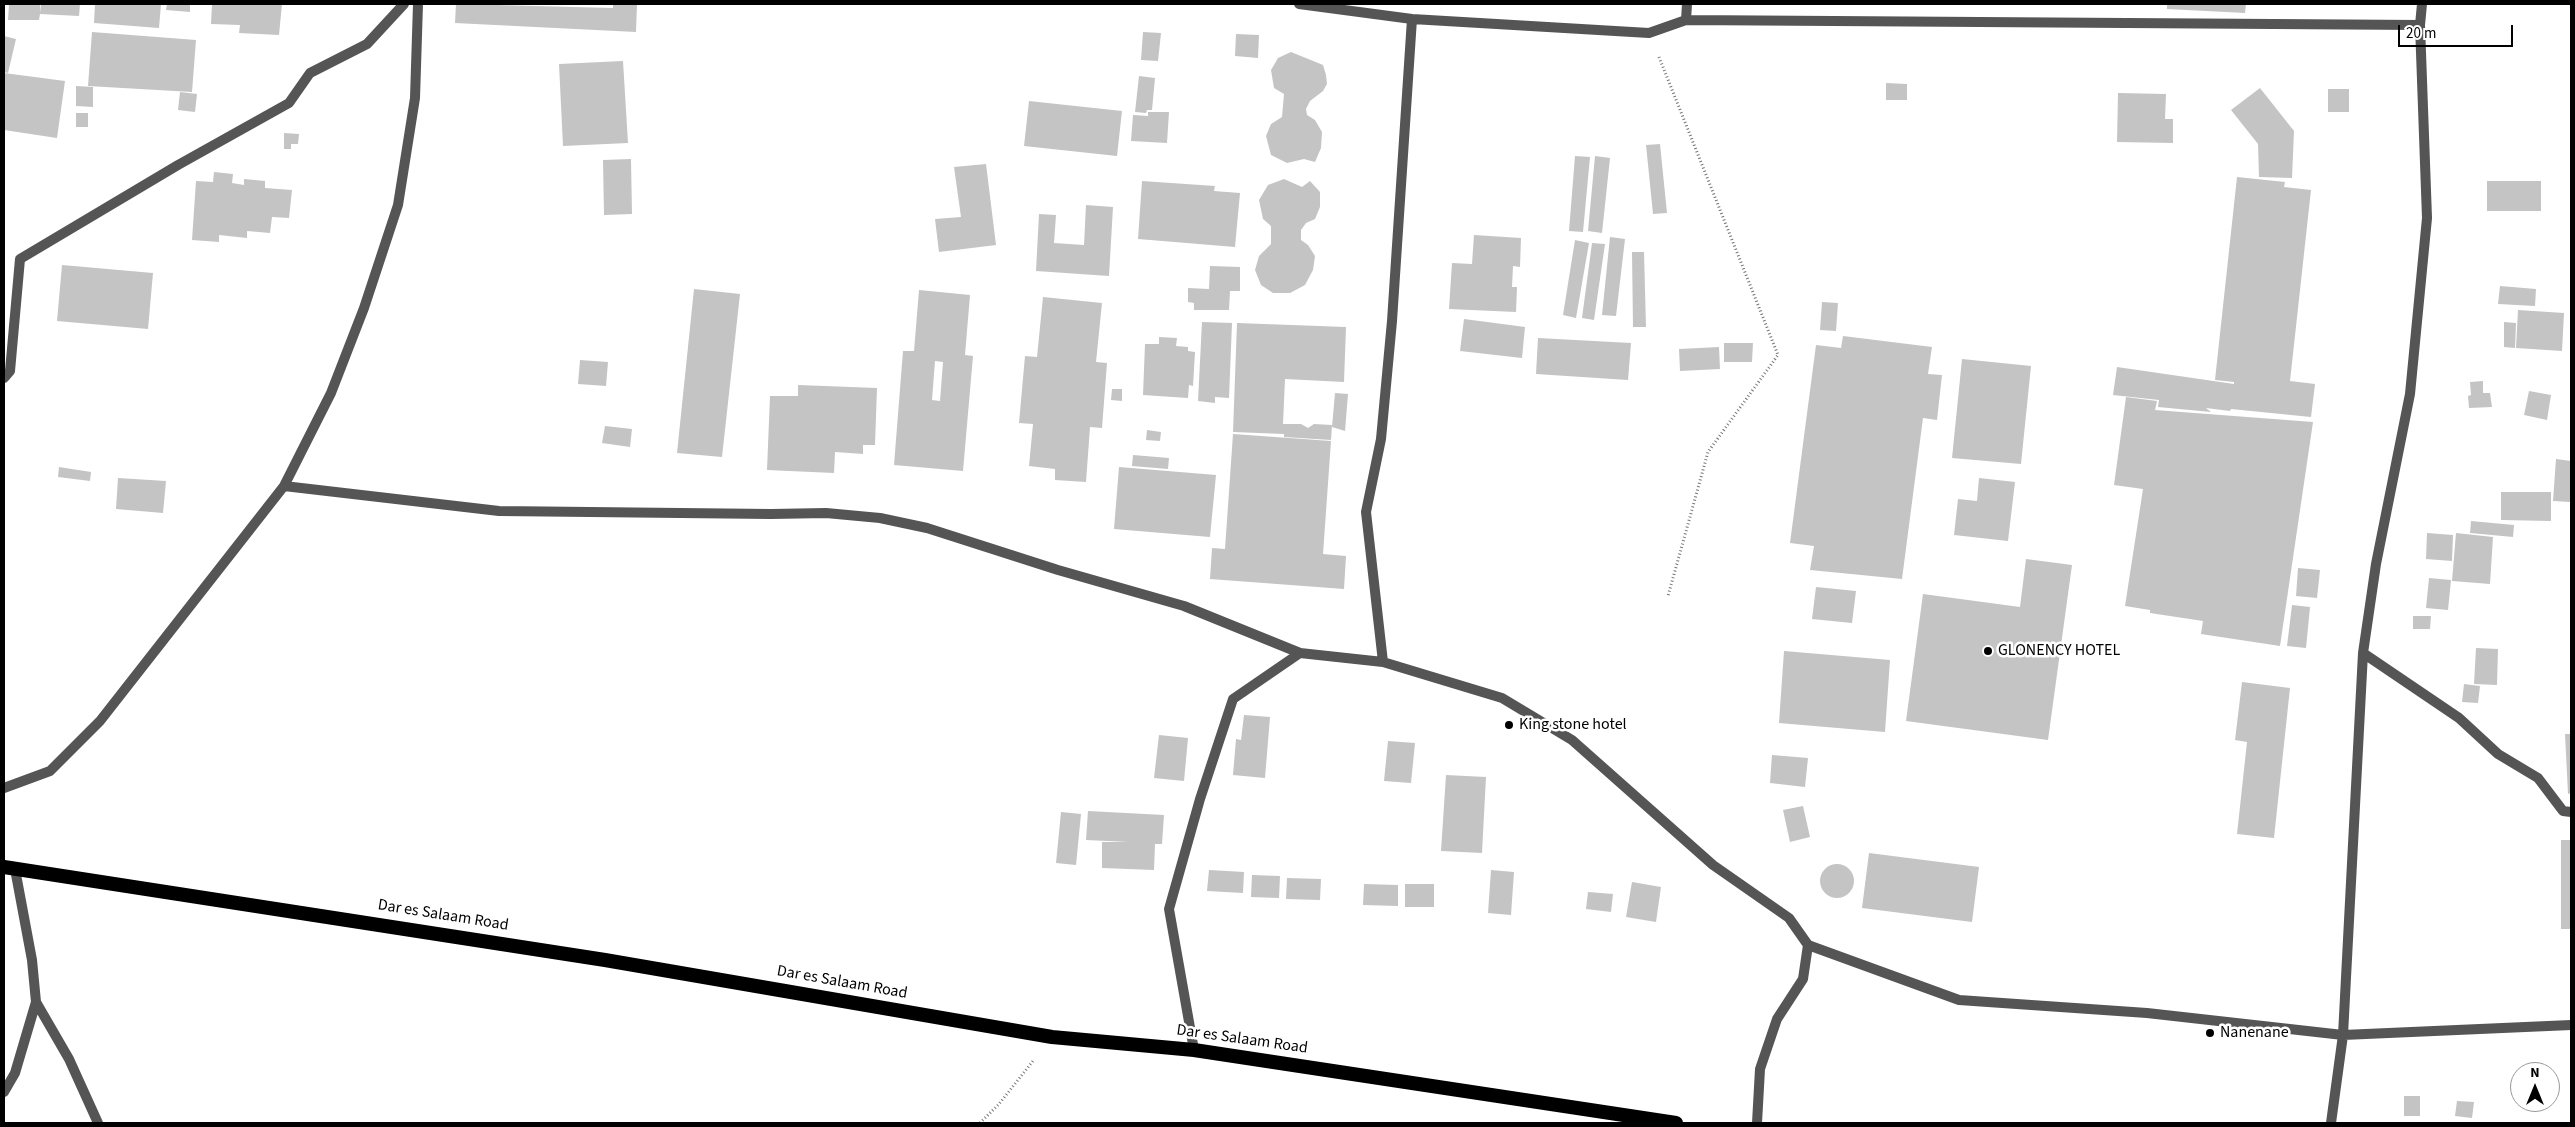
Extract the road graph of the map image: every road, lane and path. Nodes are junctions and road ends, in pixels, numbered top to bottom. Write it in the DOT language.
graph roads {
  1 [pos="404,4"];
  2 [pos="418,4"];
  3 [pos="1299,4"];
  4 [pos="1687,4"];
  5 [pos="2422,4"];
  6 [pos="1412,19"];
  7 [pos="1686,20"];
  8 [pos="2420,25"];
  9 [pos="1649,33"];
  10 [pos="4,378"];
  11 [pos="284,486"];
  12 [pos="1668,596"];
  13 [pos="1300,653"];
  14 [pos="2363,653"];
  15 [pos="1383,662"];
  16 [pos="4,788"];
  17 [pos="2571,812"];
  18 [pos="10,868"];
  19 [pos="1808,944"];
  20 [pos="36,1002"];
  21 [pos="2571,1025"];
  22 [pos="2343,1035"];
  23 [pos="1052,1036"];
  24 [pos="1194,1050"];
  25 [pos="4,1092"];
  26 [pos="98,1123"];
  27 [pos="980,1123"];
  28 [pos="1676,1123"];
  29 [pos="1757,1123"];
  30 [pos="2331,1123"];
  1 -- 10 [label="street"];
  2 -- 11 [label="street"];
  3 -- 6 [label="street"];
  4 -- 7 [label="street"];
  5 -- 8 [label="street"];
  6 -- 9 [label="street"];
  6 -- 15 [label="street"];
  7 -- 8 [label="street"];
  7 -- 9 [label="street"];
  8 -- 14 [label="street"];
  9 -- 12 [label="path"];
  11 -- 13 [label="street"];
  11 -- 16 [label="street"];
  13 -- 15 [label="street"];
  13 -- 24 [label="street"];
  14 -- 17 [label="street"];
  14 -- 22 [label="street"];
  15 -- 19 [label="street"];
  18 -- 20 [label="street"];
  18 -- 23 [label="highway, Dar es Salaam Road"];
  19 -- 22 [label="street"];
  19 -- 29 [label="street"];
  20 -- 25 [label="street"];
  20 -- 26 [label="street"];
  21 -- 22 [label="street"];
  22 -- 30 [label="street"];
  23 -- 24 [label="highway, Dar es Salaam Road"];
  23 -- 27 [label="path"];
  24 -- 28 [label="highway, Dar es Salaam Road"];
}
